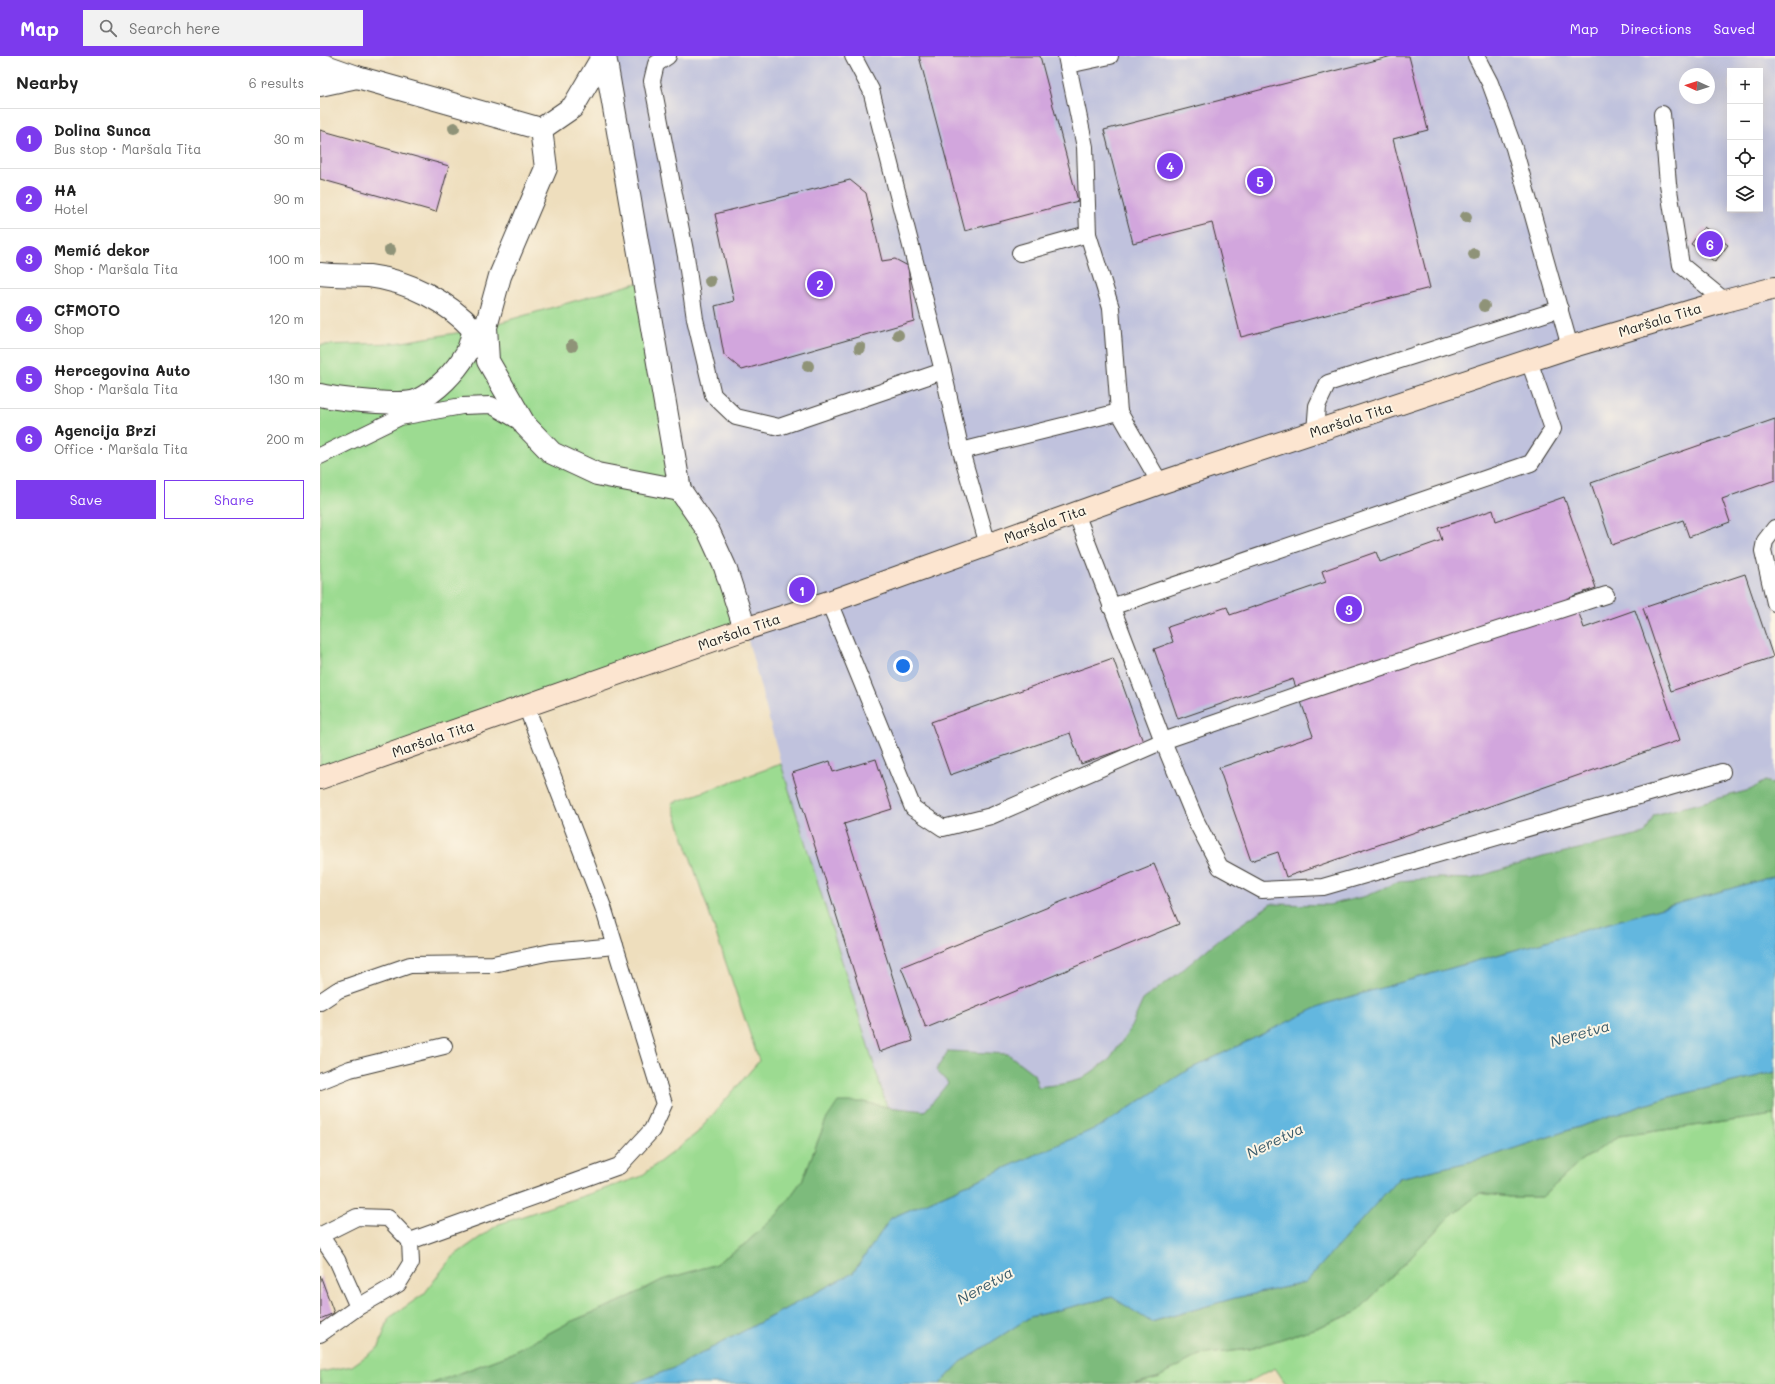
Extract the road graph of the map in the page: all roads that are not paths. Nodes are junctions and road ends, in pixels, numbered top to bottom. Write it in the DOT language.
graph roads {
  1 [pos="339,56"];
  2 [pos="604,56"];
  3 [pos="668,56"];
  4 [pos="853,56"];
  5 [pos="1110,56"];
  6 [pos="1476,56"];
  7 [pos="1067,60"];
  8 [pos="320,64"];
  9 [pos="357,77"];
  10 [pos="320,85"];
  11 [pos="1662,114"];
  12 [pos="541,129"];
  13 [pos="1088,234"];
  14 [pos="1020,253"];
  15 [pos="320,274"];
  16 [pos="1775,288"];
  17 [pos="1725,301"];
  18 [pos="1560,309"];
  19 [pos="480,328"];
  20 [pos="1570,347"];
  21 [pos="1529,361"];
  22 [pos="943,371"];
  23 [pos="320,395"];
  24 [pos="417,401"];
  25 [pos="1119,412"];
  26 [pos="400,417"];
  27 [pos="525,425"];
  28 [pos="1315,432"];
  29 [pos="961,451"];
  30 [pos="320,456"];
  31 [pos="1160,482"];
  32 [pos="680,490"];
  33 [pos="1076,513"];
  34 [pos="1775,528"];
  35 [pos="988,545"];
  36 [pos="1606,594"];
  37 [pos="829,602"];
  38 [pos="1775,603"];
  39 [pos="1111,607"];
  40 [pos="745,629"];
  41 [pos="526,706"];
  42 [pos="1162,742"];
  43 [pos="1722,772"];
  44 [pos="320,778"];
  45 [pos="615,946"];
  46 [pos="320,1002"];
  47 [pos="444,1046"];
  48 [pos="320,1081"];
  49 [pos="321,1235"];
  50 [pos="410,1241"];
  51 [pos="358,1307"];
  52 [pos="320,1334"];
  1 -- 9 [label="street"];
  2 -- 12 [label="street"];
  2 -- 32 [label="street"];
  3 -- 22 [label="lane"];
  4 -- 22 [label="lane"];
  5 -- 7 [label="lane"];
  6 -- 18 [label="lane"];
  7 -- 13 [label="lane"];
  8 -- 9 [label="street"];
  9 -- 10 [label="street"];
  9 -- 12 [label="street"];
  11 -- 17 [label="lane"];
  12 -- 19 [label="street"];
  13 -- 14 [label="lane"];
  13 -- 25 [label="lane"];
  15 -- 19 [label="street"];
  16 -- 17 [label="street, Maršala Tita"];
  17 -- 20 [label="street, Maršala Tita"];
  18 -- 20 [label="lane"];
  18 -- 28 [label="lane"];
  19 -- 24 [label="street"];
  19 -- 27 [label="street"];
  20 -- 21 [label="street, Maršala Tita"];
  21 -- 28 [label="street, Maršala Tita"];
  21 -- 39 [label="lane"];
  22 -- 29 [label="lane"];
  23 -- 24 [label="street"];
  24 -- 26 [label="lane"];
  25 -- 29 [label="lane"];
  25 -- 31 [label="lane"];
  26 -- 27 [label="lane"];
  26 -- 30 [label="lane"];
  27 -- 32 [label="street"];
  28 -- 31 [label="street, Maršala Tita"];
  29 -- 35 [label="lane"];
  31 -- 33 [label="street, Maršala Tita"];
  32 -- 40 [label="street"];
  33 -- 35 [label="street, Maršala Tita"];
  33 -- 39 [label="lane"];
  34 -- 38 [label="lane"];
  35 -- 37 [label="street, Maršala Tita"];
  36 -- 42 [label="lane"];
  37 -- 40 [label="street, Maršala Tita"];
  37 -- 42 [label="lane"];
  39 -- 42 [label="lane"];
  40 -- 41 [label="street, Maršala Tita"];
  41 -- 44 [label="street, Maršala Tita"];
  41 -- 45 [label="lane"];
  42 -- 43 [label="lane"];
  45 -- 46 [label="lane"];
  45 -- 50 [label="lane"];
  47 -- 48 [label="lane"];
  49 -- 50 [label="lane"];
  49 -- 51 [label="lane"];
  50 -- 51 [label="lane"];
  51 -- 52 [label="lane"];
}
